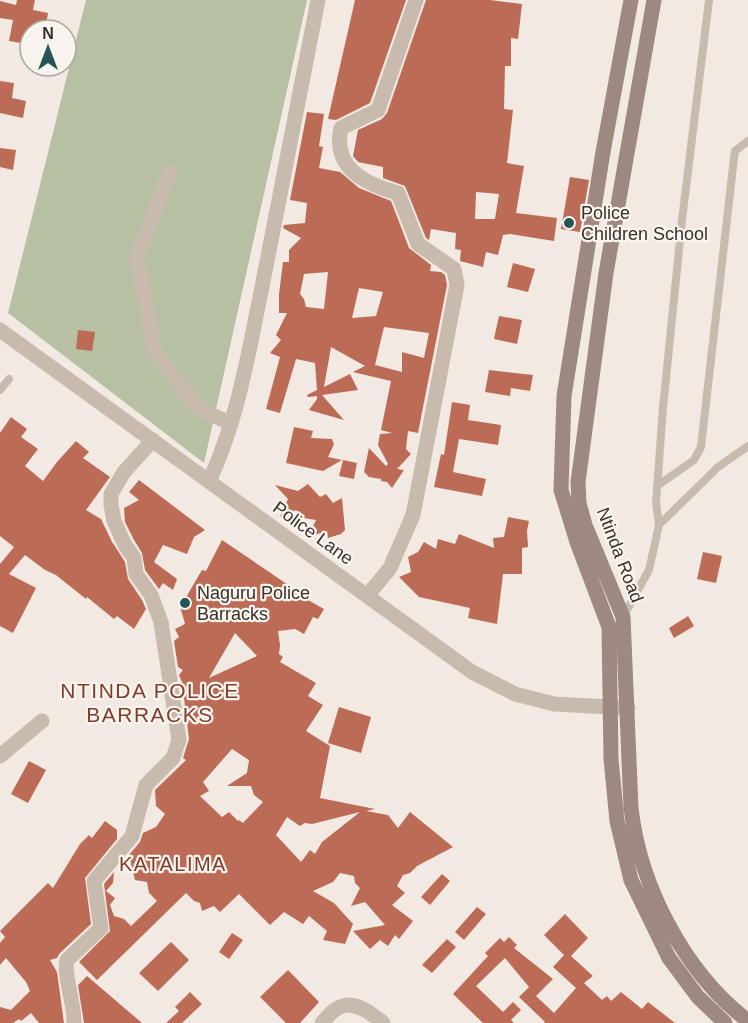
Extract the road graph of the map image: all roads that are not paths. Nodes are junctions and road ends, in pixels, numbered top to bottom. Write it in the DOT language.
graph roads {
  1 [pos="318,0"];
  2 [pos="416,0"];
  3 [pos="631,0"];
  4 [pos="654,0"];
  5 [pos="709,0"];
  6 [pos="748,141"];
  7 [pos="170,171"];
  8 [pos="0,330"];
  9 [pos="9,379"];
  10 [pos="0,390"];
  11 [pos="230,423"];
  12 [pos="153,440"];
  13 [pos="748,446"];
  14 [pos="209,481"];
  15 [pos="657,486"];
  16 [pos="659,525"];
  17 [pos="367,596"];
  18 [pos="623,618"];
  19 [pos="610,707"];
  20 [pos="628,708"];
  21 [pos="42,721"];
  22 [pos="0,756"];
  23 [pos="748,1021"];
  24 [pos="74,1023"];
  25 [pos="322,1023"];
  26 [pos="383,1023"];
  27 [pos="725,1023"];
  1 -- 11 [label="street"];
  2 -- 17 [label="street"];
  3 -- 19 [label="main road, Ntinda Road"];
  4 -- 18 [label="main road, Ntinda Road"];
  5 -- 15 [label="lane"];
  6 -- 15 [label="lane"];
  7 -- 11 [label="street"];
  8 -- 12 [label="street, Police Lane"];
  9 -- 10 [label="lane"];
  11 -- 14 [label="street"];
  12 -- 14 [label="street, Police Lane"];
  12 -- 24 [label="street"];
  13 -- 16 [label="lane"];
  14 -- 17 [label="street, Police Lane"];
  15 -- 16 [label="lane"];
  16 -- 18 [label="lane"];
  17 -- 19 [label="street, Police Lane"];
  18 -- 20 [label="main road, Ntinda Road"];
  19 -- 20 [label="street, Police Lane"];
  19 -- 27 [label="main road, Ntinda Road"];
  20 -- 23 [label="main road, Ntinda Road"];
  21 -- 22 [label="street"];
  25 -- 26 [label="street"];
}
